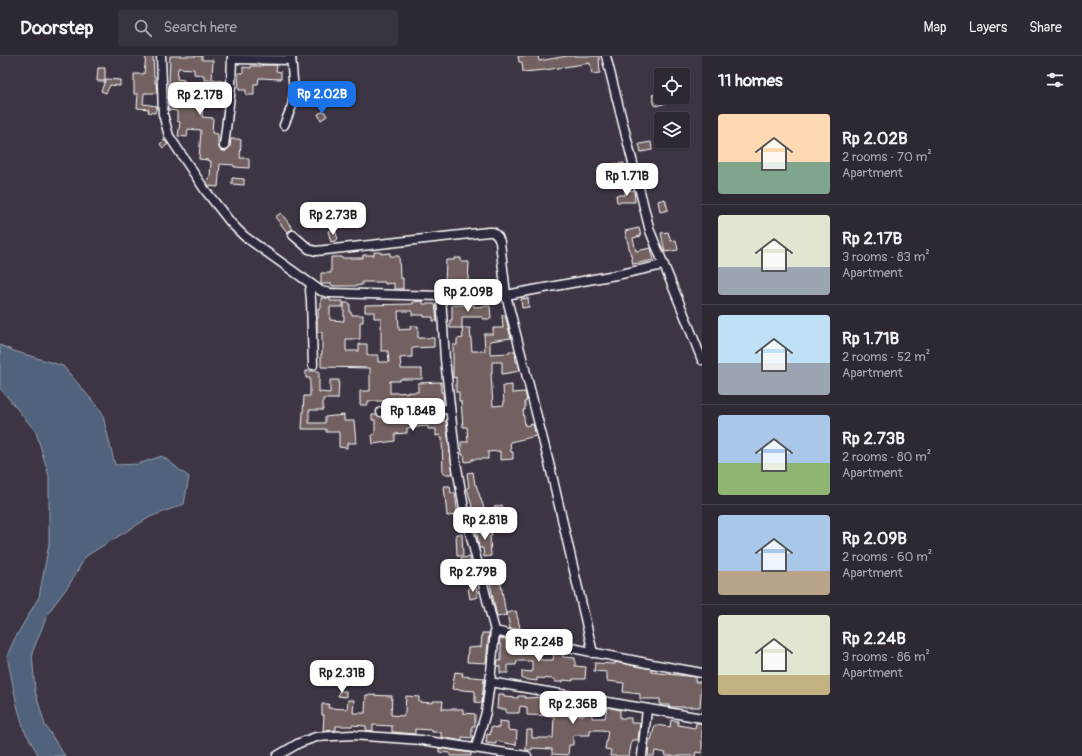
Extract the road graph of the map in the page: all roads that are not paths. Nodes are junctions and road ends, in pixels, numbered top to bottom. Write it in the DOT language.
graph roads {
  1 [pos="161,56"];
  2 [pos="606,56"];
  3 [pos="232,58"];
  4 [pos="291,58"];
  5 [pos="284,125"];
  6 [pos="224,146"];
  7 [pos="293,235"];
  8 [pos="663,265"];
  9 [pos="311,285"];
  10 [pos="510,294"];
  11 [pos="441,296"];
  12 [pos="702,360"];
  13 [pos="312,365"];
  14 [pos="450,410"];
  15 [pos="381,412"];
  16 [pos="495,631"];
  17 [pos="593,653"];
  18 [pos="702,673"];
  19 [pos="490,682"];
  20 [pos="647,709"];
  21 [pos="702,718"];
  22 [pos="476,747"];
  23 [pos="277,756"];
  24 [pos="527,756"];
  25 [pos="642,756"];
  1 -- 9 [label="street"];
  2 -- 8 [label="street"];
  3 -- 4 [label="street"];
  3 -- 6 [label="street"];
  4 -- 5 [label="street"];
  7 -- 10 [label="street"];
  8 -- 10 [label="street"];
  8 -- 12 [label="street"];
  9 -- 11 [label="street"];
  9 -- 13 [label="street"];
  10 -- 11 [label="street"];
  10 -- 17 [label="street"];
  11 -- 14 [label="street"];
  14 -- 15 [label="street"];
  14 -- 16 [label="street"];
  16 -- 17 [label="street"];
  16 -- 19 [label="street"];
  17 -- 18 [label="street"];
  19 -- 20 [label="street"];
  19 -- 22 [label="street"];
  20 -- 21 [label="street"];
  20 -- 25 [label="street"];
  22 -- 23 [label="street"];
  22 -- 24 [label="street"];
}
